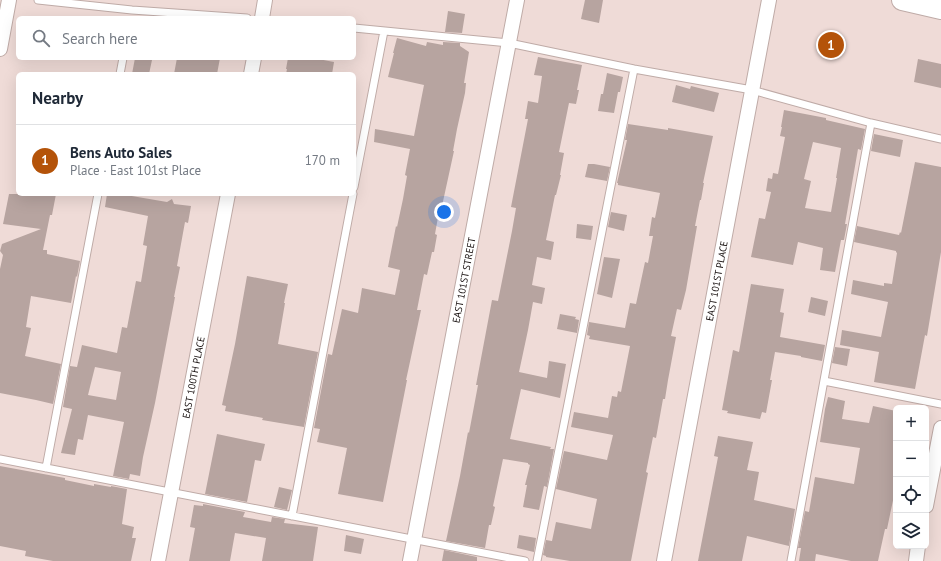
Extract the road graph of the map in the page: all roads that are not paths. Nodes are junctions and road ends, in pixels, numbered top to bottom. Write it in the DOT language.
graph roads {
  1 [pos="9,0"];
  2 [pos="38,0"];
  3 [pos="265,0"];
  4 [pos="517,0"];
  5 [pos="770,0"];
  6 [pos="902,0"];
  7 [pos="132,10"];
  8 [pos="941,10"];
  9 [pos="131,16"];
  10 [pos="218,16"];
  11 [pos="262,16"];
  12 [pos="356,28"];
  13 [pos="384,31"];
  14 [pos="509,43"];
  15 [pos="0,49"];
  16 [pos="123,60"];
  17 [pos="254,60"];
  18 [pos="634,69"];
  19 [pos="120,72"];
  20 [pos="251,72"];
  21 [pos="752,90"];
  22 [pos="871,123"];
  23 [pos="941,139"];
  24 [pos="356,177"];
  25 [pos="98,196"];
  26 [pos="228,196"];
  27 [pos="353,196"];
  28 [pos="824,381"];
  29 [pos="941,404"];
  30 [pos="941,428"];
  31 [pos="0,459"];
  32 [pos="46,468"];
  33 [pos="929,490"];
  34 [pos="171,492"];
  35 [pos="292,516"];
  36 [pos="414,540"];
  37 [pos="918,549"];
  38 [pos="158,561"];
  39 [pos="410,561"];
  40 [pos="525,561"];
  41 [pos="537,561"];
  42 [pos="664,561"];
  43 [pos="791,561"];
  44 [pos="916,561"];
  1 -- 15 [label="street"];
  2 -- 7 [label="lane"];
  3 -- 11 [label="street"];
  4 -- 14 [label="street, EAST 101ST STREET"];
  5 -- 21 [label="street, EAST 101ST PLACE"];
  6 -- 8 [label="main road"];
  7 -- 9 [label="lane"];
  7 -- 10 [label="lane"];
  12 -- 13 [label="lane"];
  13 -- 14 [label="lane"];
  13 -- 24 [label="lane"];
  14 -- 18 [label="lane"];
  14 -- 36 [label="street, EAST 101ST STREET"];
  16 -- 19 [label="lane"];
  17 -- 20 [label="street"];
  18 -- 21 [label="lane"];
  18 -- 41 [label="lane"];
  21 -- 22 [label="lane"];
  21 -- 42 [label="street, EAST 101ST PLACE"];
  22 -- 23 [label="lane"];
  22 -- 28 [label="lane"];
  25 -- 32 [label="lane"];
  26 -- 34 [label="street, EAST 100TH PLACE"];
  27 -- 35 [label="lane"];
  28 -- 29 [label="lane"];
  28 -- 43 [label="lane"];
  30 -- 33 [label="street"];
  31 -- 32 [label="lane"];
  32 -- 34 [label="lane"];
  34 -- 35 [label="lane"];
  34 -- 38 [label="street, EAST 100TH PLACE"];
  35 -- 36 [label="lane"];
  36 -- 39 [label="street, EAST 101ST STREET"];
  36 -- 40 [label="lane"];
  37 -- 44 [label="street"];
}
